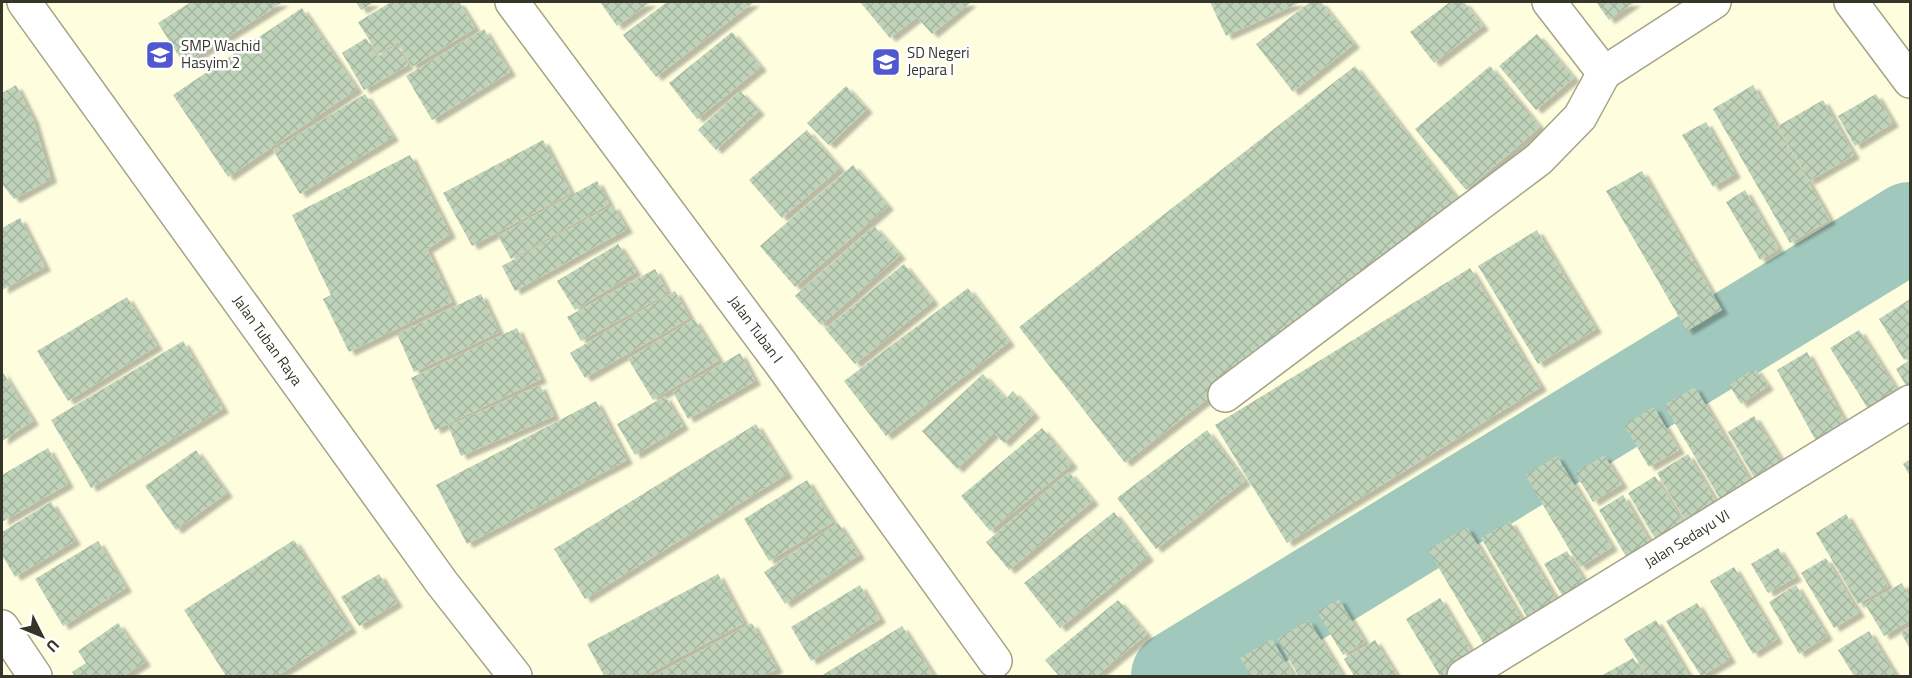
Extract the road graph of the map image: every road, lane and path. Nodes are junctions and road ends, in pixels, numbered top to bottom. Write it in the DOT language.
graph roads {
  1 [pos="24,2"];
  2 [pos="512,2"];
  3 [pos="1549,2"];
  4 [pos="1714,2"];
  5 [pos="1851,2"];
  6 [pos="1604,73"];
  7 [pos="1911,81"];
  8 [pos="1225,395"];
  9 [pos="1911,402"];
  10 [pos="2,627"];
  11 [pos="995,661"];
  12 [pos="24,672"];
  13 [pos="515,676"];
  14 [pos="1464,676"];
  1 -- 13 [label="street, Jalan Tuban Raya"];
  2 -- 11 [label="street, Jalan Tuban I"];
  3 -- 6 [label="street"];
  4 -- 6 [label="street"];
  5 -- 7 [label="street"];
  6 -- 8 [label="street"];
  9 -- 14 [label="street, Jalan Sedayu VI"];
  10 -- 12 [label="street"];
}
